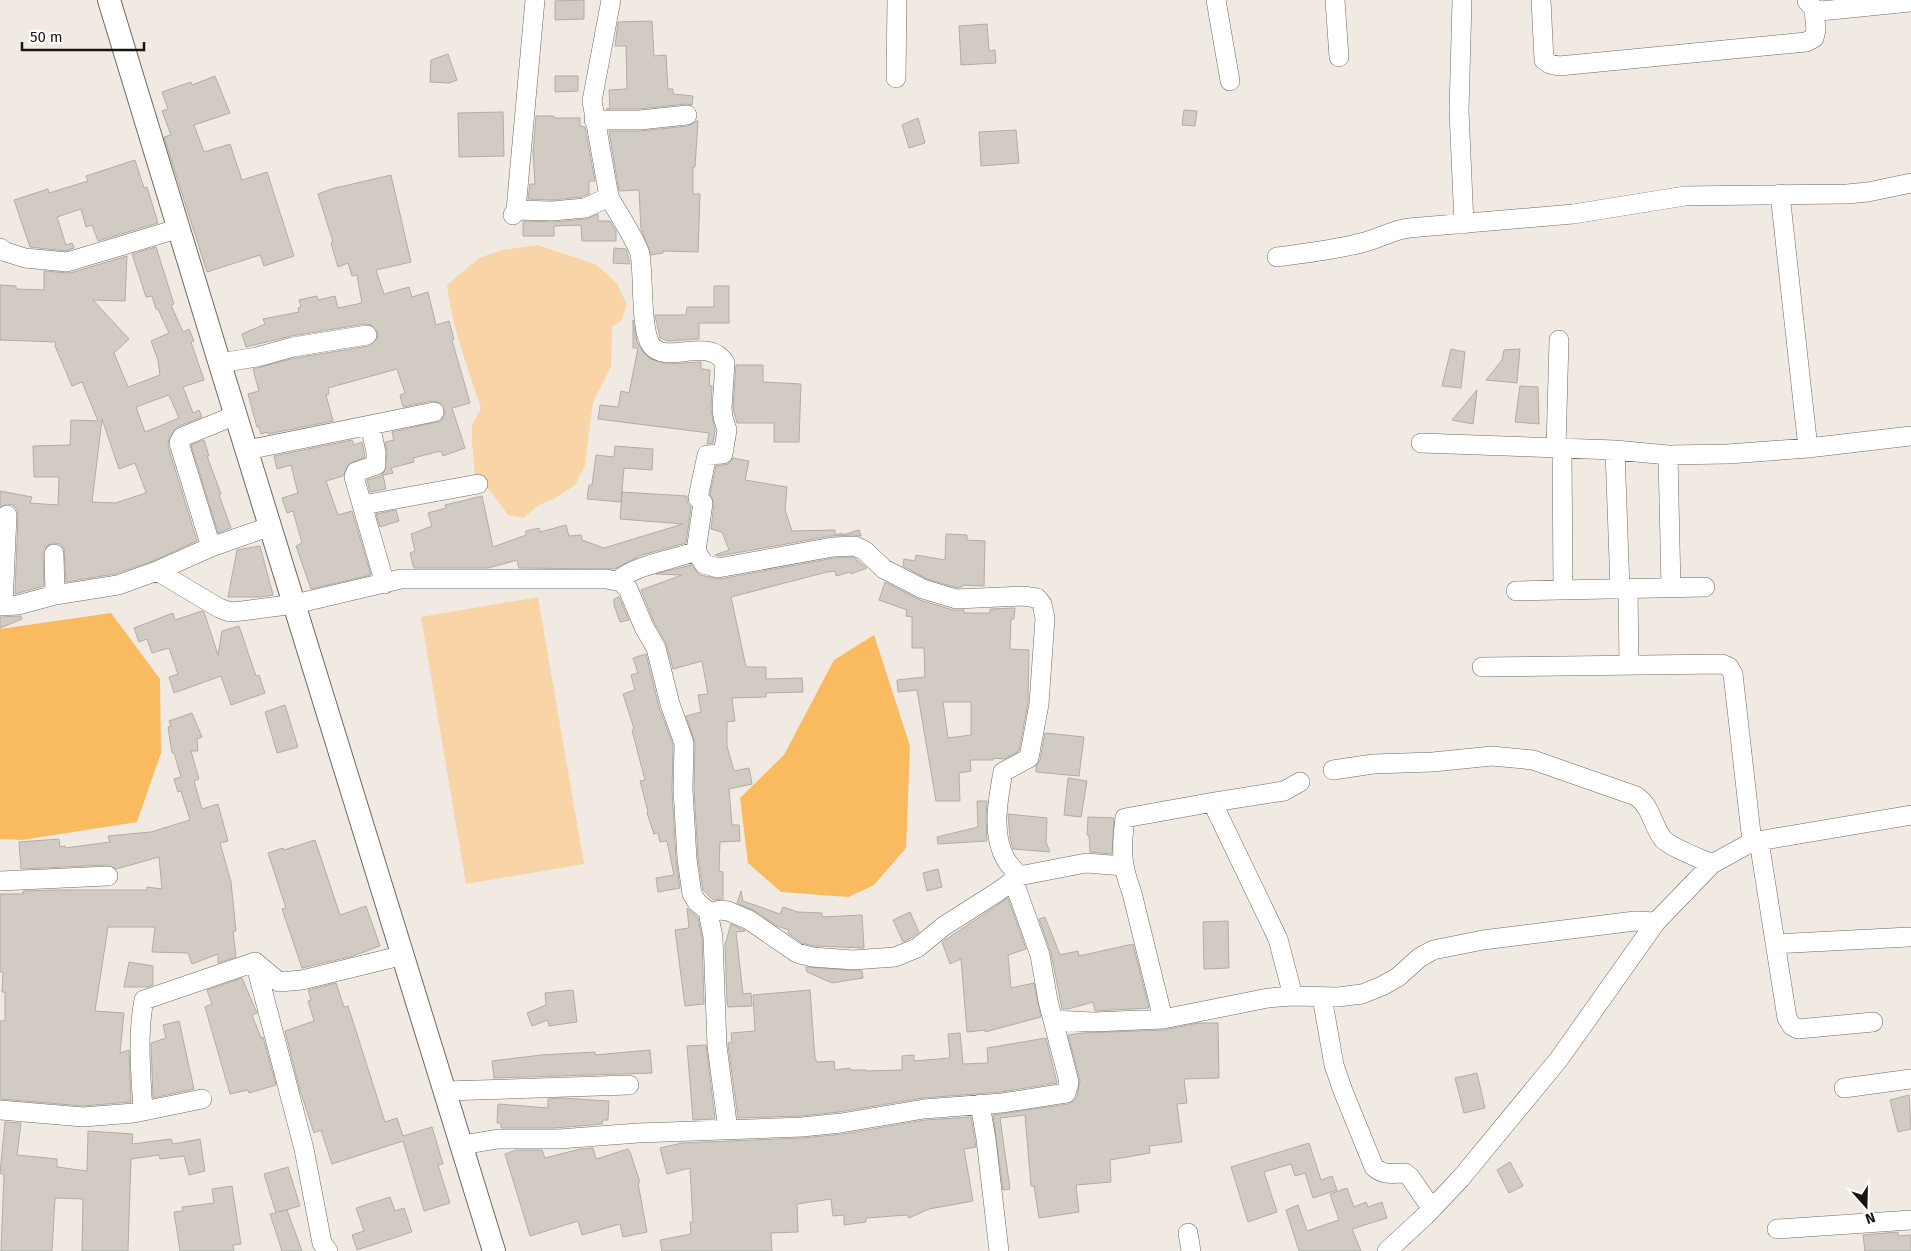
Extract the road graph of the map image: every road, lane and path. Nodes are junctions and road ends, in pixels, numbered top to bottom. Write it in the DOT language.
graph roads {
  1 [pos="108,0"];
  2 [pos="535,0"];
  3 [pos="611,0"];
  4 [pos="897,0"];
  5 [pos="1216,0"];
  6 [pos="1335,0"];
  7 [pos="1462,0"];
  8 [pos="1541,0"];
  9 [pos="1911,2"];
  10 [pos="1811,5"];
  11 [pos="1339,57"];
  12 [pos="896,78"];
  13 [pos="1230,82"];
  14 [pos="687,115"];
  15 [pos="594,120"];
  16 [pos="1911,183"];
  17 [pos="1780,194"];
  18 [pos="609,197"];
  19 [pos="1464,224"];
  20 [pos="177,229"];
  21 [pos="0,248"];
  22 [pos="1277,258"];
  23 [pos="368,335"];
  24 [pos="1558,340"];
  25 [pos="220,363"];
  26 [pos="434,412"];
  27 [pos="236,415"];
  28 [pos="370,425"];
  29 [pos="1911,436"];
  30 [pos="1421,443"];
  31 [pos="1559,448"];
  32 [pos="1808,448"];
  33 [pos="247,450"];
  34 [pos="1615,450"];
  35 [pos="1668,454"];
  36 [pos="478,484"];
  37 [pos="363,505"];
  38 [pos="7,514"];
  39 [pos="271,526"];
  40 [pos="211,547"];
  41 [pos="696,550"];
  42 [pos="54,554"];
  43 [pos="158,571"];
  44 [pos="618,580"];
  45 [pos="385,584"];
  46 [pos="1705,587"];
  47 [pos="1671,588"];
  48 [pos="1624,589"];
  49 [pos="1563,590"];
  50 [pos="1516,592"];
  51 [pos="55,595"];
  52 [pos="295,604"];
  53 [pos="2,606"];
  54 [pos="1629,665"];
  55 [pos="1482,667"];
  56 [pos="1333,770"];
  57 [pos="1300,782"];
  58 [pos="1216,810"];
  59 [pos="1911,815"];
  60 [pos="1755,841"];
  61 [pos="1712,864"];
  62 [pos="1124,866"];
  63 [pos="108,876"];
  64 [pos="1018,876"];
  65 [pos="0,881"];
  66 [pos="710,913"];
  67 [pos="1656,922"];
  68 [pos="1909,937"];
  69 [pos="1775,944"];
  70 [pos="404,955"];
  71 [pos="255,962"];
  72 [pos="1293,996"];
  73 [pos="1322,997"];
  74 [pos="1163,1019"];
  75 [pos="1053,1020"];
  76 [pos="1873,1022"];
  77 [pos="1911,1079"];
  78 [pos="629,1085"];
  79 [pos="1844,1088"];
  80 [pos="446,1091"];
  81 [pos="202,1098"];
  82 [pos="980,1104"];
  83 [pos="0,1110"];
  84 [pos="142,1111"];
  85 [pos="728,1130"];
  86 [pos="462,1145"];
  87 [pos="1432,1209"];
  88 [pos="1911,1220"];
  89 [pos="1777,1229"];
  90 [pos="328,1251"];
  91 [pos="494,1251"];
  92 [pos="999,1251"];
  93 [pos="1387,1251"];
  1 -- 20 [label="main road"];
  2 -- 18 [label="street"];
  3 -- 15 [label="street"];
  4 -- 12 [label="street"];
  5 -- 13 [label="street"];
  6 -- 11 [label="street"];
  7 -- 19 [label="street"];
  8 -- 10 [label="street"];
  9 -- 10 [label="street"];
  14 -- 15 [label="street"];
  15 -- 18 [label="street"];
  16 -- 17 [label="street"];
  17 -- 19 [label="street"];
  17 -- 32 [label="street"];
  18 -- 41 [label="street"];
  19 -- 22 [label="street"];
  20 -- 21 [label="street"];
  20 -- 25 [label="main road"];
  23 -- 25 [label="street"];
  24 -- 31 [label="street"];
  25 -- 27 [label="main road"];
  26 -- 28 [label="street"];
  27 -- 33 [label="main road"];
  27 -- 40 [label="street"];
  28 -- 33 [label="street"];
  28 -- 37 [label="street"];
  29 -- 32 [label="street"];
  30 -- 31 [label="street"];
  31 -- 34 [label="street"];
  31 -- 49 [label="street"];
  32 -- 35 [label="street"];
  33 -- 39 [label="main road"];
  34 -- 35 [label="street"];
  34 -- 48 [label="street"];
  35 -- 47 [label="street"];
  36 -- 37 [label="street"];
  37 -- 45 [label="street"];
  38 -- 53 [label="street"];
  39 -- 40 [label="street"];
  39 -- 52 [label="main road"];
  40 -- 43 [label="street"];
  41 -- 44 [label="street"];
  41 -- 64 [label="street"];
  42 -- 51 [label="street"];
  43 -- 51 [label="street"];
  43 -- 52 [label="street"];
  44 -- 45 [label="street"];
  44 -- 66 [label="street"];
  45 -- 52 [label="street"];
  46 -- 47 [label="street"];
  47 -- 48 [label="street"];
  48 -- 49 [label="street"];
  48 -- 54 [label="street"];
  49 -- 50 [label="street"];
  51 -- 53 [label="street"];
  52 -- 70 [label="main road"];
  54 -- 55 [label="street"];
  54 -- 60 [label="street"];
  56 -- 61 [label="street"];
  57 -- 62 [label="street"];
  58 -- 72 [label="street"];
  59 -- 60 [label="street"];
  60 -- 61 [label="street"];
  60 -- 69 [label="street"];
  61 -- 67 [label="street"];
  62 -- 64 [label="street"];
  62 -- 74 [label="street"];
  63 -- 65 [label="street"];
  64 -- 66 [label="street"];
  64 -- 75 [label="street"];
  66 -- 85 [label="street"];
  67 -- 73 [label="street"];
  67 -- 87 [label="street"];
  68 -- 69 [label="street"];
  69 -- 76 [label="street"];
  70 -- 71 [label="street"];
  70 -- 80 [label="main road"];
  71 -- 84 [label="street"];
  71 -- 90 [label="street"];
  72 -- 73 [label="street"];
  72 -- 74 [label="street"];
  73 -- 87 [label="street"];
  74 -- 75 [label="street"];
  75 -- 82 [label="street"];
  77 -- 79 [label="street"];
  78 -- 80 [label="street"];
  80 -- 86 [label="main road"];
  81 -- 84 [label="street"];
  82 -- 85 [label="street"];
  82 -- 92 [label="street"];
  83 -- 84 [label="street"];
  85 -- 86 [label="street"];
  86 -- 91 [label="main road"];
  87 -- 93 [label="street"];
  88 -- 89 [label="street"];
}
